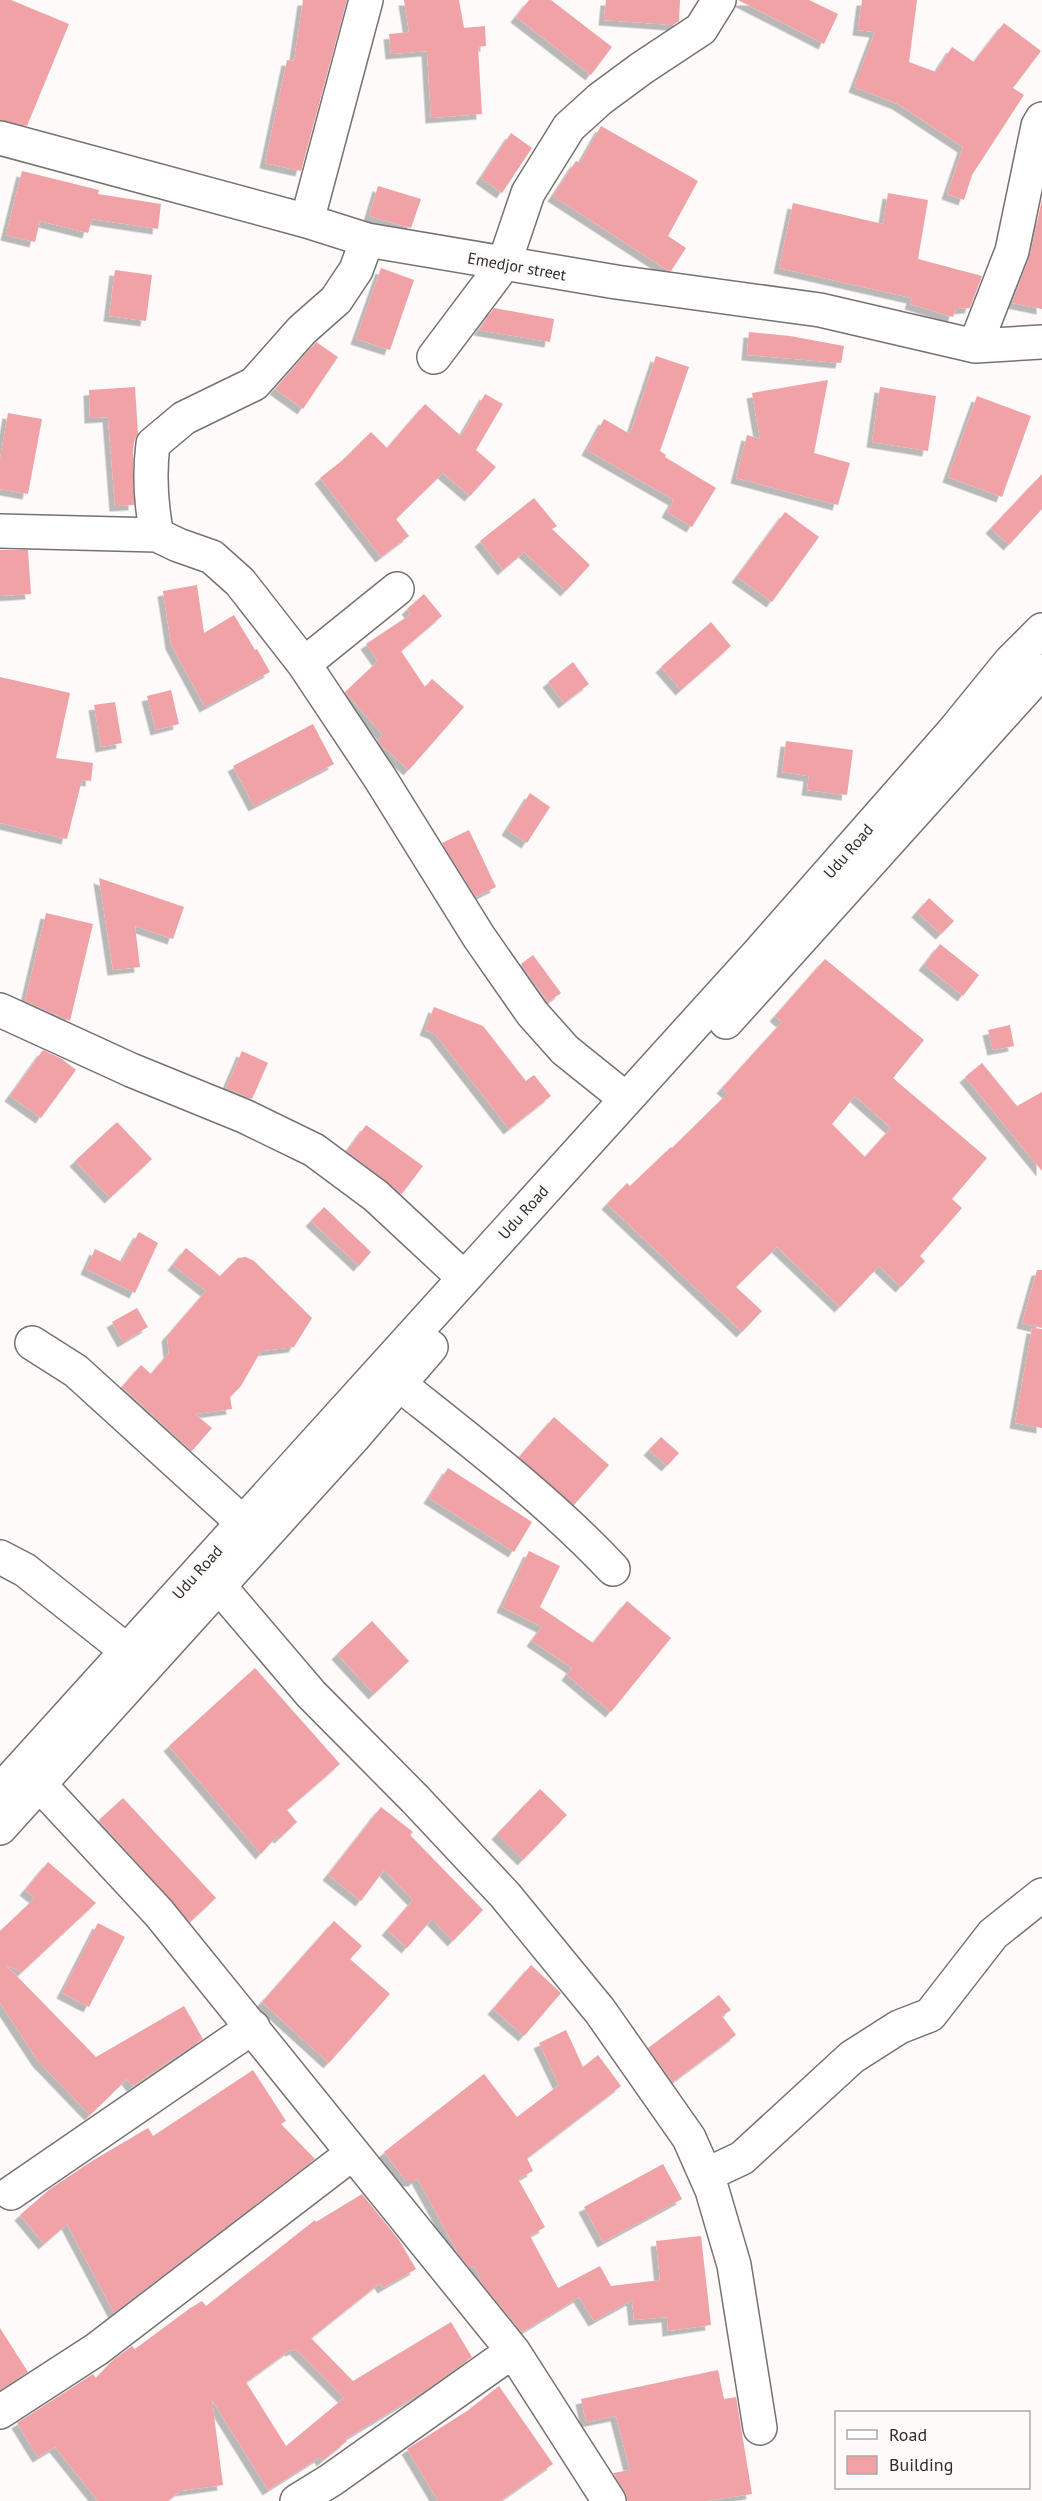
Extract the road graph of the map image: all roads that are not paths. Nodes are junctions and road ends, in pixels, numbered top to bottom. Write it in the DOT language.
graph roads {
  1 [pos="366,0"];
  2 [pos="719,0"];
  3 [pos="1042,119"];
  4 [pos="0,138"];
  5 [pos="308,221"];
  6 [pos="367,240"];
  7 [pos="504,264"];
  8 [pos="1042,342"];
  9 [pos="975,346"];
  10 [pos="434,357"];
  11 [pos="0,531"];
  12 [pos="157,535"];
  13 [pos="397,589"];
  14 [pos="1042,630"];
  15 [pos="304,664"];
  16 [pos="1042,671"];
  17 [pos="0,1010"];
  18 [pos="626,1099"];
  19 [pos="464,1278"];
  20 [pos="32,1343"];
  21 [pos="399,1384"];
  22 [pos="242,1522"];
  23 [pos="0,1557"];
  24 [pos="613,1569"];
  25 [pos="218,1585"];
  26 [pos="126,1650"];
  27 [pos="40,1785"];
  28 [pos="0,1791"];
  29 [pos="0,1828"];
  30 [pos="1042,1894"];
  31 [pos="254,2027"];
  32 [pos="353,2153"];
  33 [pos="706,2175"];
  34 [pos="11,2193"];
  35 [pos="513,2351"];
  36 [pos="0,2412"];
  37 [pos="760,2427"];
  38 [pos="297,2501"];
  39 [pos="609,2501"];
  1 -- 5 [label="street"];
  2 -- 7 [label="street"];
  3 -- 9 [label="street"];
  4 -- 5 [label="street, Emedjor street"];
  5 -- 6 [label="street, Emedjor street"];
  6 -- 7 [label="street, Emedjor street"];
  6 -- 12 [label="street"];
  7 -- 9 [label="street, Emedjor street"];
  7 -- 10 [label="street"];
  8 -- 9 [label="street, Emedjor street"];
  11 -- 12 [label="street"];
  12 -- 15 [label="street"];
  13 -- 15 [label="street"];
  14 -- 18 [label="street, Udu Road"];
  15 -- 18 [label="street"];
  16 -- 21 [label="street, Udu Road"];
  17 -- 19 [label="street"];
  18 -- 19 [label="street, Udu Road"];
  19 -- 22 [label="street, Udu Road"];
  20 -- 22 [label="street"];
  21 -- 24 [label="street"];
  21 -- 25 [label="street, Udu Road"];
  22 -- 26 [label="street, Udu Road"];
  23 -- 26 [label="street"];
  25 -- 27 [label="street, Udu Road"];
  25 -- 33 [label="street"];
  26 -- 28 [label="street, Udu Road"];
  27 -- 29 [label="street, Udu Road"];
  27 -- 31 [label="street"];
  30 -- 33 [label="street"];
  31 -- 32 [label="street"];
  31 -- 34 [label="street"];
  32 -- 35 [label="street"];
  32 -- 36 [label="street"];
  33 -- 37 [label="street"];
  35 -- 38 [label="street"];
  35 -- 39 [label="street"];
}
